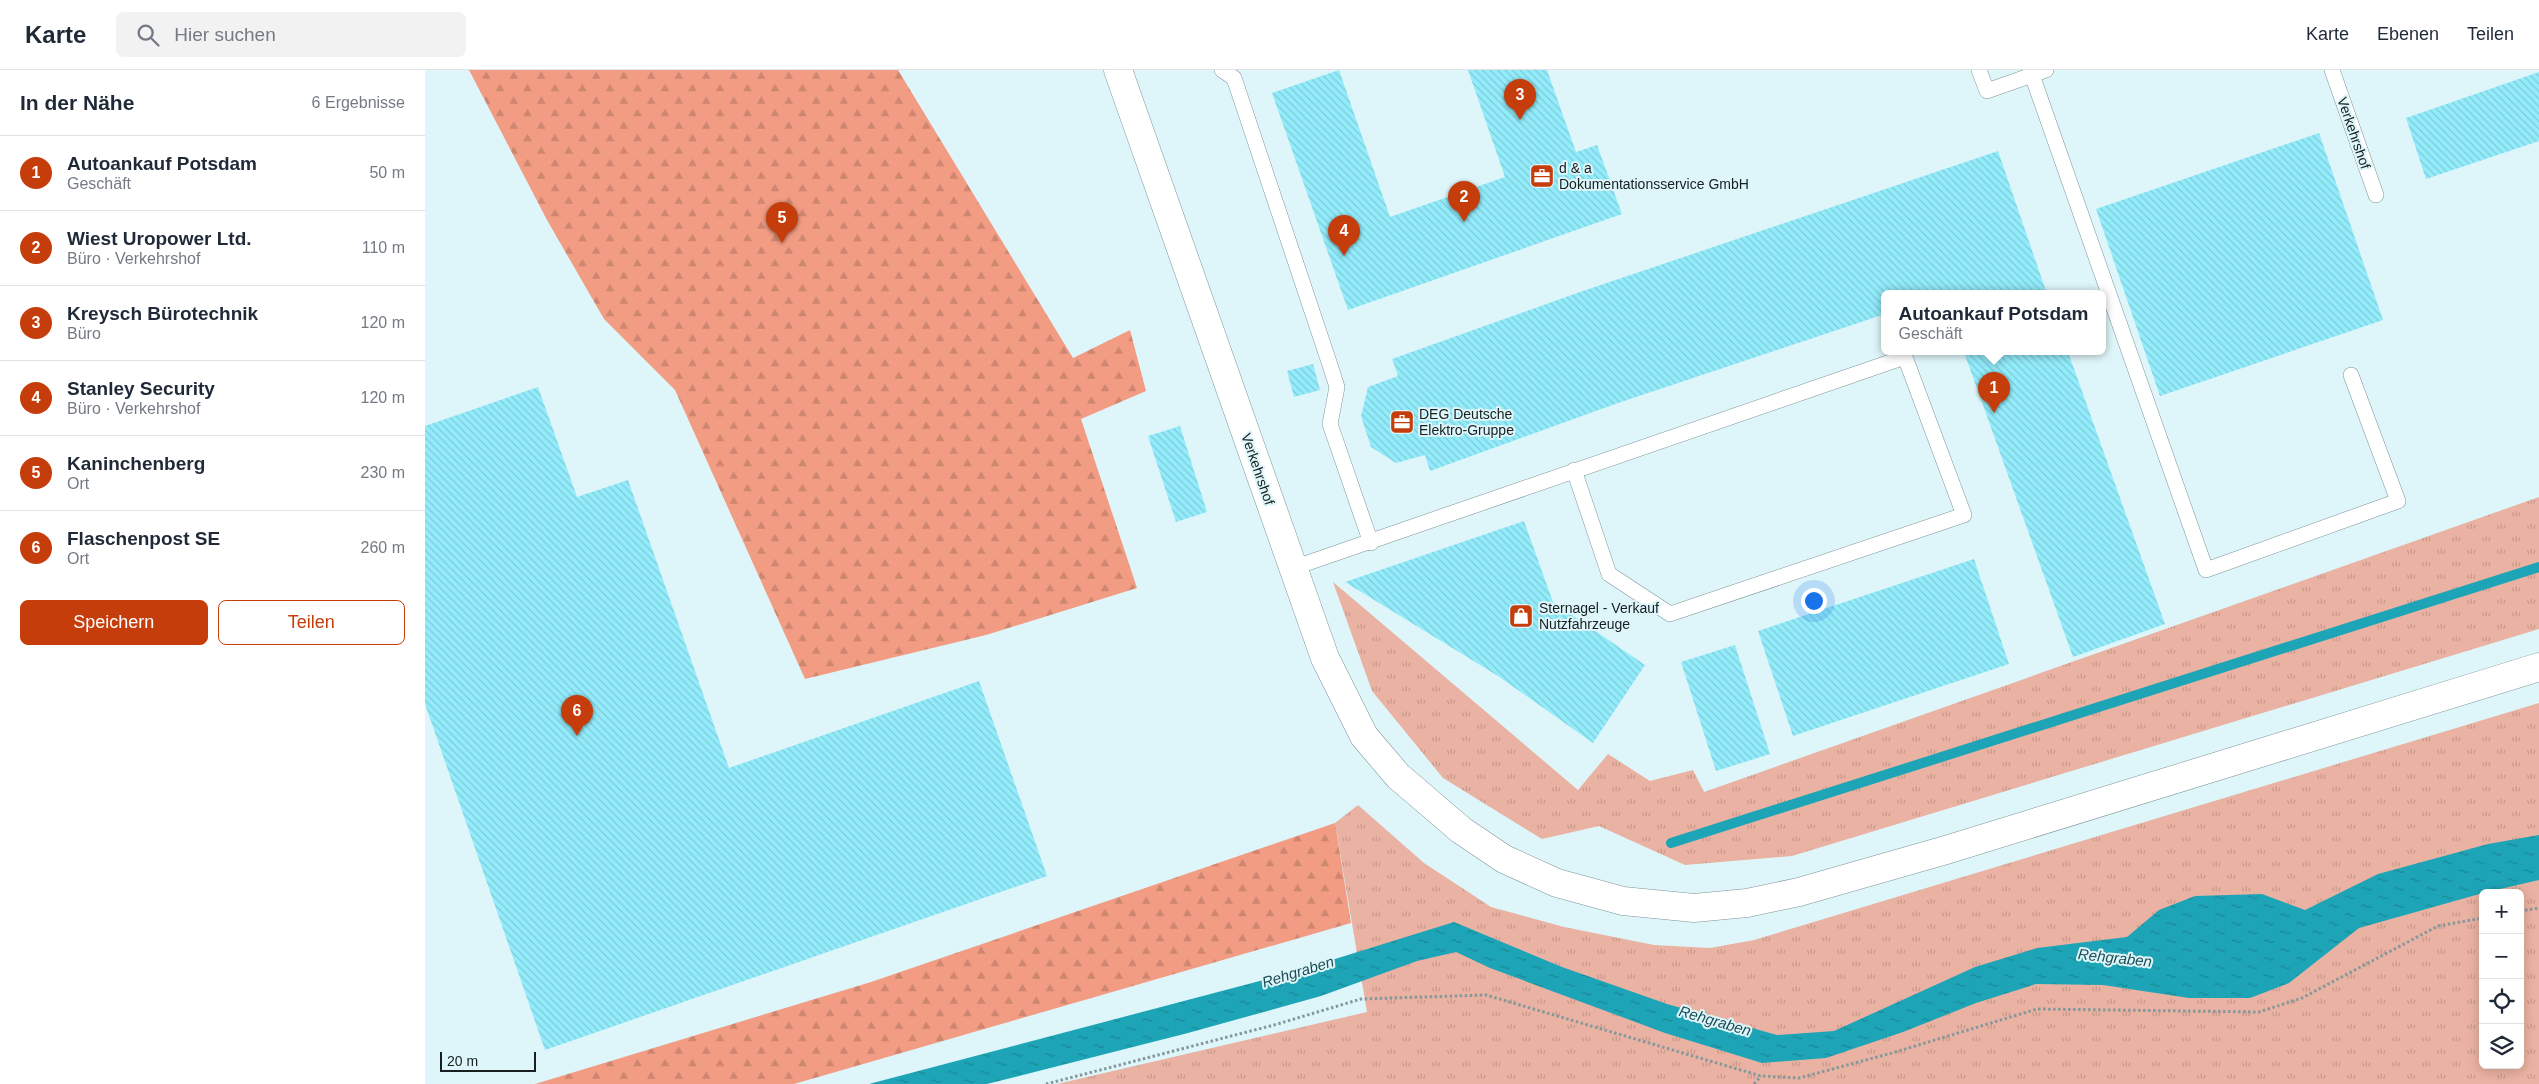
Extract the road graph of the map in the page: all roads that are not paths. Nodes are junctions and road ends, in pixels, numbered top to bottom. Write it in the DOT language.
graph roads {
  1 [pos="1118,70"];
  2 [pos="1222,70"];
  3 [pos="1979,70"];
  4 [pos="2332,70"];
  5 [pos="2039,72"];
  6 [pos="2376,195"];
  7 [pos="2351,375"];
  8 [pos="1574,470"];
  9 [pos="1371,543"];
  10 [pos="1293,568"];
  11 [pos="2539,667"];
  1 -- 10 [label="main road, Verkehrshof"];
  2 -- 9 [label="lane"];
  3 -- 5 [label="lane"];
  4 -- 6 [label="lane, Verkehrshof"];
  5 -- 7 [label="lane"];
  8 -- 8 [label="lane"];
  8 -- 9 [label="lane"];
  9 -- 10 [label="lane"];
  10 -- 11 [label="main road, Verkehrshof"];
}
